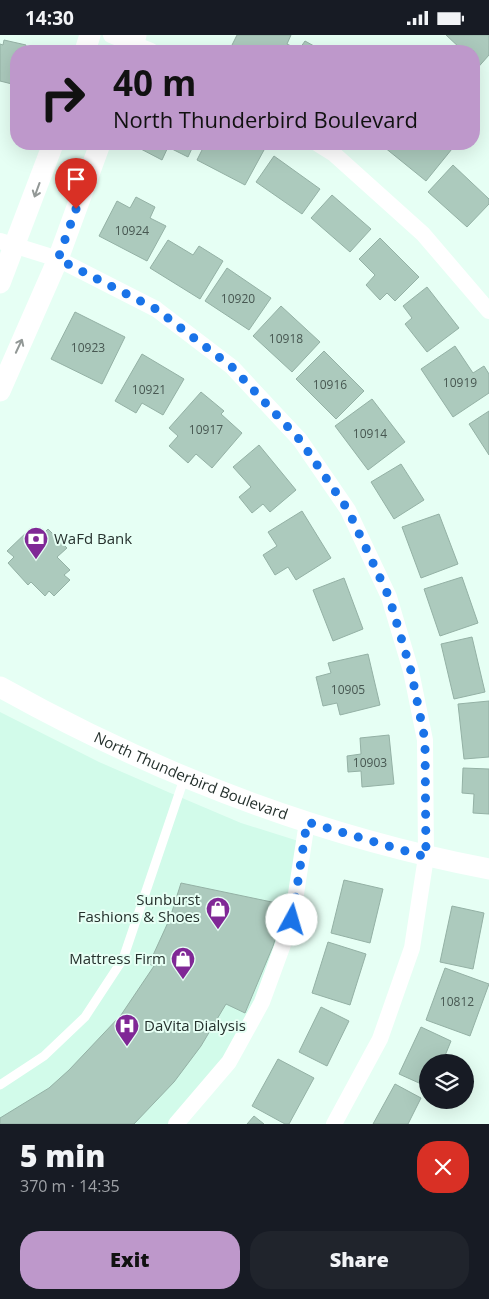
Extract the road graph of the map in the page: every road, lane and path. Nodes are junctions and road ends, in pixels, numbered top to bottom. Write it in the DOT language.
graph roads {
  1 [pos="111,35"];
  2 [pos="138,45"];
  3 [pos="50,150"];
  4 [pos="98,150"];
  5 [pos="328,150"];
  6 [pos="8,243"];
  7 [pos="58,259"];
  8 [pos="0,283"];
  9 [pos="489,311"];
  10 [pos="0,391"];
  11 [pos="0,687"];
  12 [pos="185,776"];
  13 [pos="307,822"];
  14 [pos="426,857"];
  15 [pos="489,869"];
  16 [pos="0,1085"];
  17 [pos="176,1124"];
  18 [pos="334,1124"];
  1 -- 2 [label="street"];
  3 -- 6 [label="street, one-way"];
  4 -- 7 [label="street"];
  5 -- 9 [label="street"];
  6 -- 7 [label="street"];
  6 -- 8 [label="street"];
  10 -- 7 [label="street, one-way"];
  7 -- 14 [label="street"];
  11 -- 12 [label="street, North Thunderbird Boulevard"];
  12 -- 13 [label="street, North Thunderbird Boulevard"];
  12 -- 16 [label="lane"];
  13 -- 14 [label="street, North Thunderbird Boulevard"];
  13 -- 17 [label="street"];
  14 -- 15 [label="street, North Thunderbird Boulevard"];
  14 -- 18 [label="street"];
}
